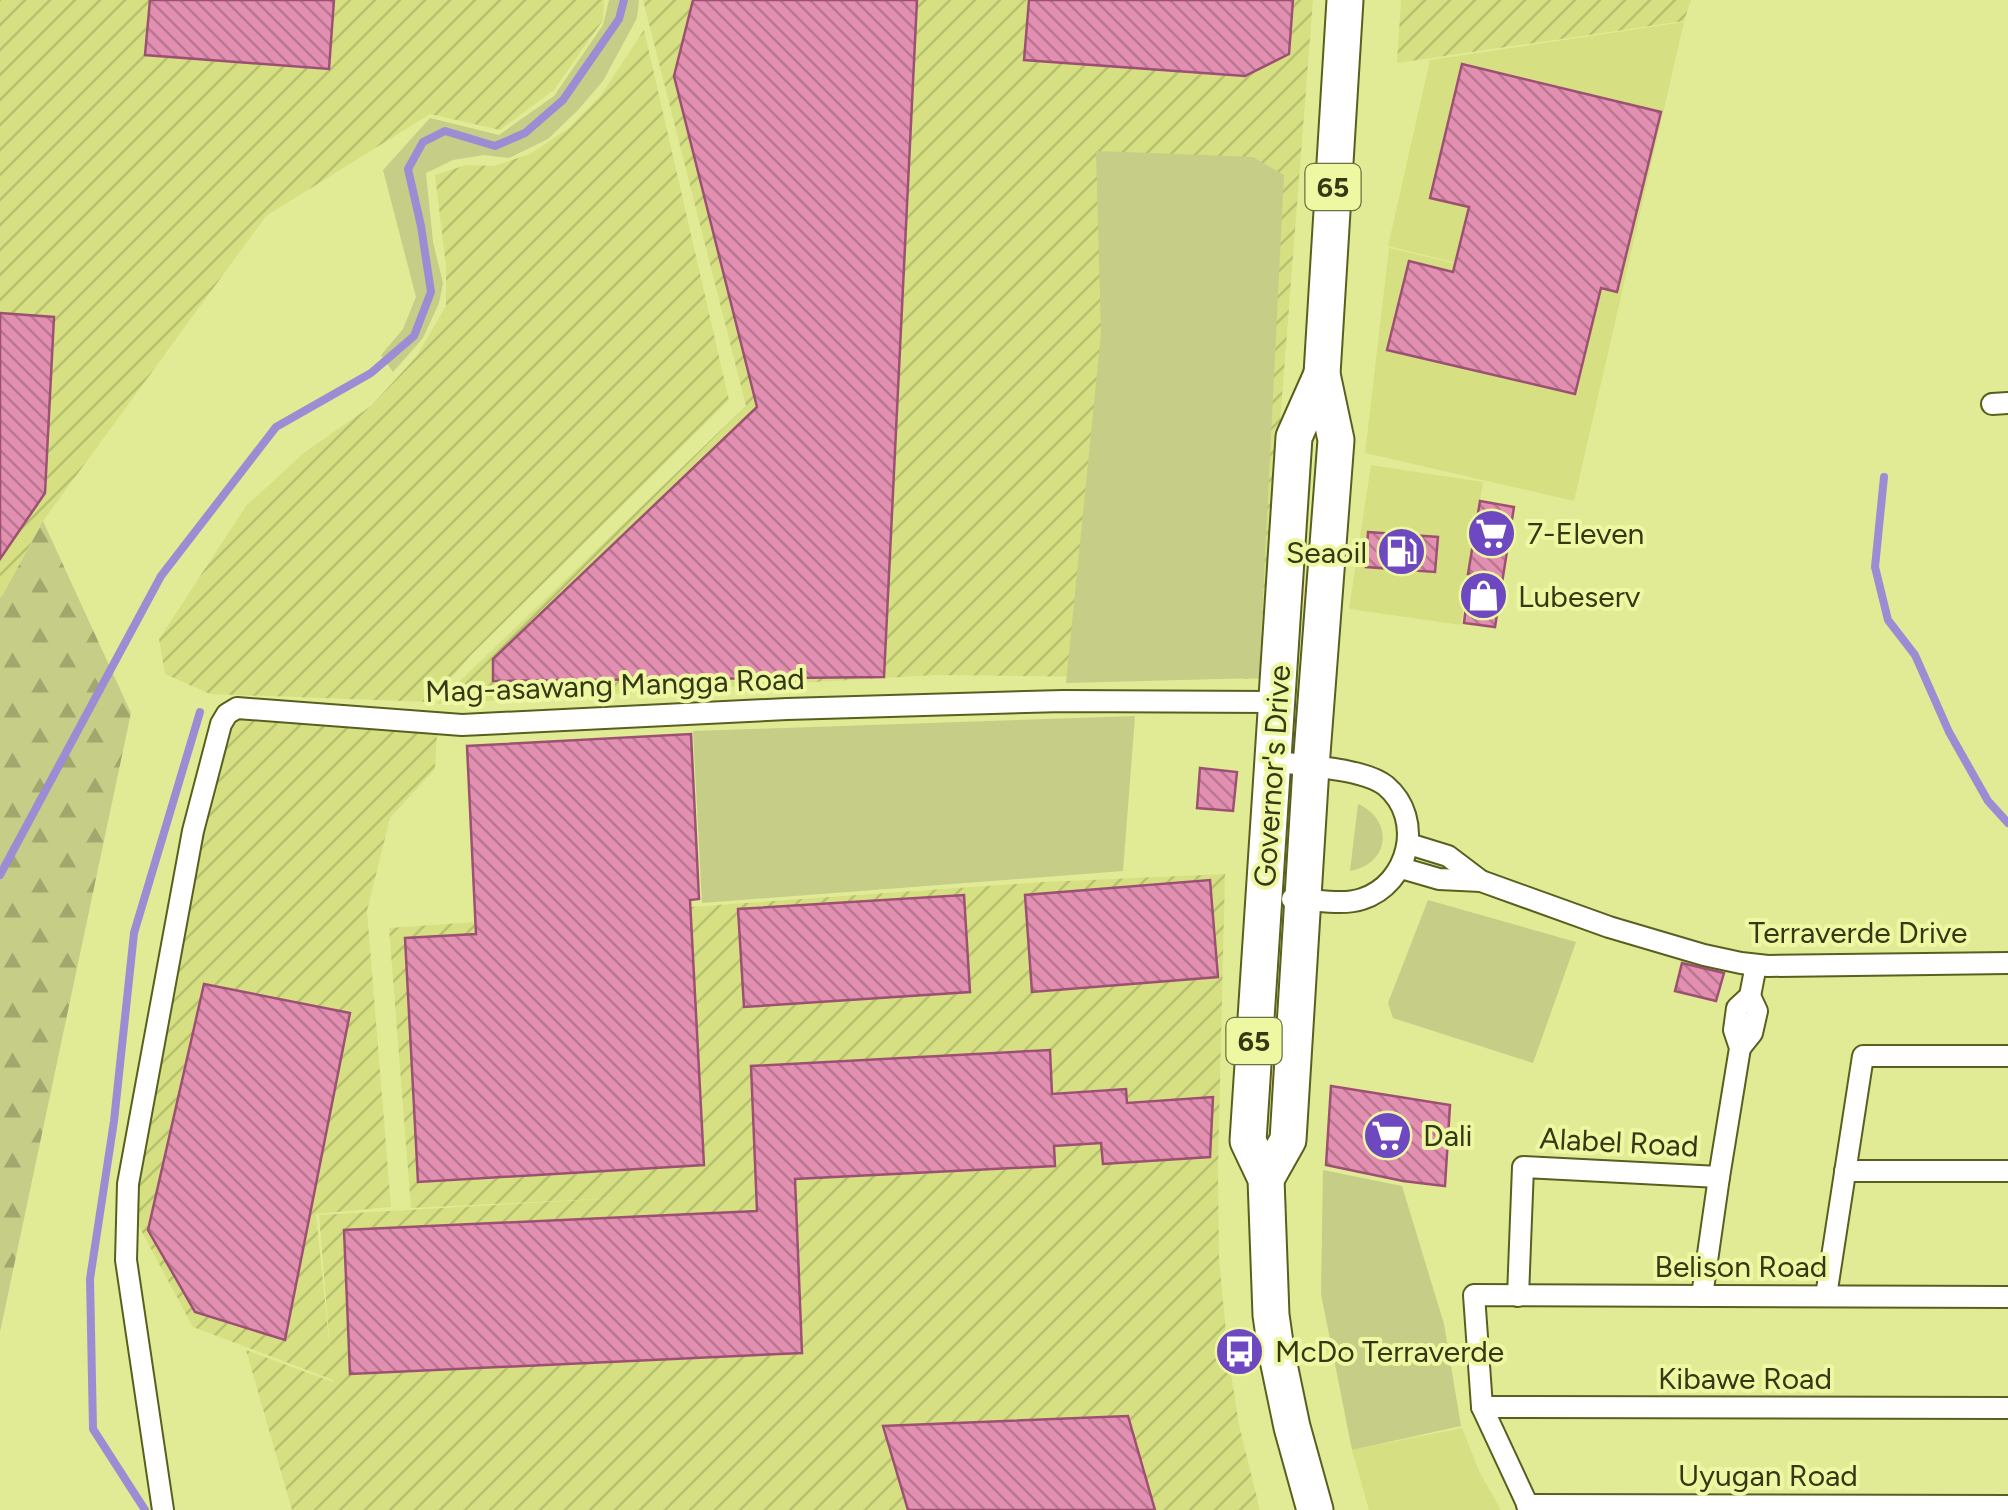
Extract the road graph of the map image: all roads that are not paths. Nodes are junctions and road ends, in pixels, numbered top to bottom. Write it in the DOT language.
graph roads {
  1 [pos="1345,0"];
  2 [pos="1322,374"];
  3 [pos="1276,702"];
  4 [pos="1272,761"];
  5 [pos="1311,767"];
  6 [pos="1408,844"];
  7 [pos="1401,868"];
  8 [pos="1481,881"];
  9 [pos="1264,898"];
  10 [pos="1303,899"];
  11 [pos="2008,963"];
  12 [pos="1756,965"];
  13 [pos="2008,1056"];
  14 [pos="1845,1171"];
  15 [pos="2008,1171"];
  16 [pos="1718,1177"];
  17 [pos="1266,1180"];
  18 [pos="1518,1296"];
  19 [pos="1702,1296"];
  20 [pos="1826,1296"];
  21 [pos="2008,1297"];
  22 [pos="1482,1407"];
  23 [pos="2008,1408"];
  24 [pos="2008,1506"];
  25 [pos="1528,1508"];
  26 [pos="163,1510"];
  27 [pos="1314,1510"];
  1 -- 2 [label="highway, Governor's Drive / 65"];
  2 -- 3 [label="highway, Governor's Drive / 65"];
  2 -- 5 [label="highway, Governor's Drive / 65"];
  3 -- 4 [label="highway, Governor's Drive / 65"];
  3 -- 26 [label="street, Mag-asawang Mangga Road"];
  4 -- 5 [label="street"];
  4 -- 9 [label="highway, Governor's Drive / 65"];
  5 -- 6 [label="street"];
  5 -- 10 [label="highway, Governor's Drive / 65"];
  6 -- 7 [label="street"];
  6 -- 8 [label="street, Terraverde Drive"];
  7 -- 8 [label="street, Terraverde Drive"];
  7 -- 10 [label="street"];
  8 -- 12 [label="street, Terraverde Drive"];
  9 -- 10 [label="street"];
  9 -- 17 [label="highway, Governor's Drive / 65"];
  10 -- 17 [label="highway, Governor's Drive / 65"];
  11 -- 12 [label="street, Terraverde Drive"];
  12 -- 16 [label="street"];
  13 -- 14 [label="street"];
  14 -- 15 [label="street"];
  14 -- 20 [label="street"];
  16 -- 18 [label="street, Alabel Road"];
  16 -- 19 [label="street"];
  17 -- 27 [label="highway, Governor's Drive / 65"];
  18 -- 19 [label="street, Belison Road"];
  18 -- 22 [label="street, Belison Road"];
  19 -- 20 [label="street, Belison Road"];
  20 -- 21 [label="street, Belison Road"];
  22 -- 23 [label="street, Kibawe Road"];
  22 -- 25 [label="street"];
  24 -- 25 [label="street, Uyugan Road"];
}
